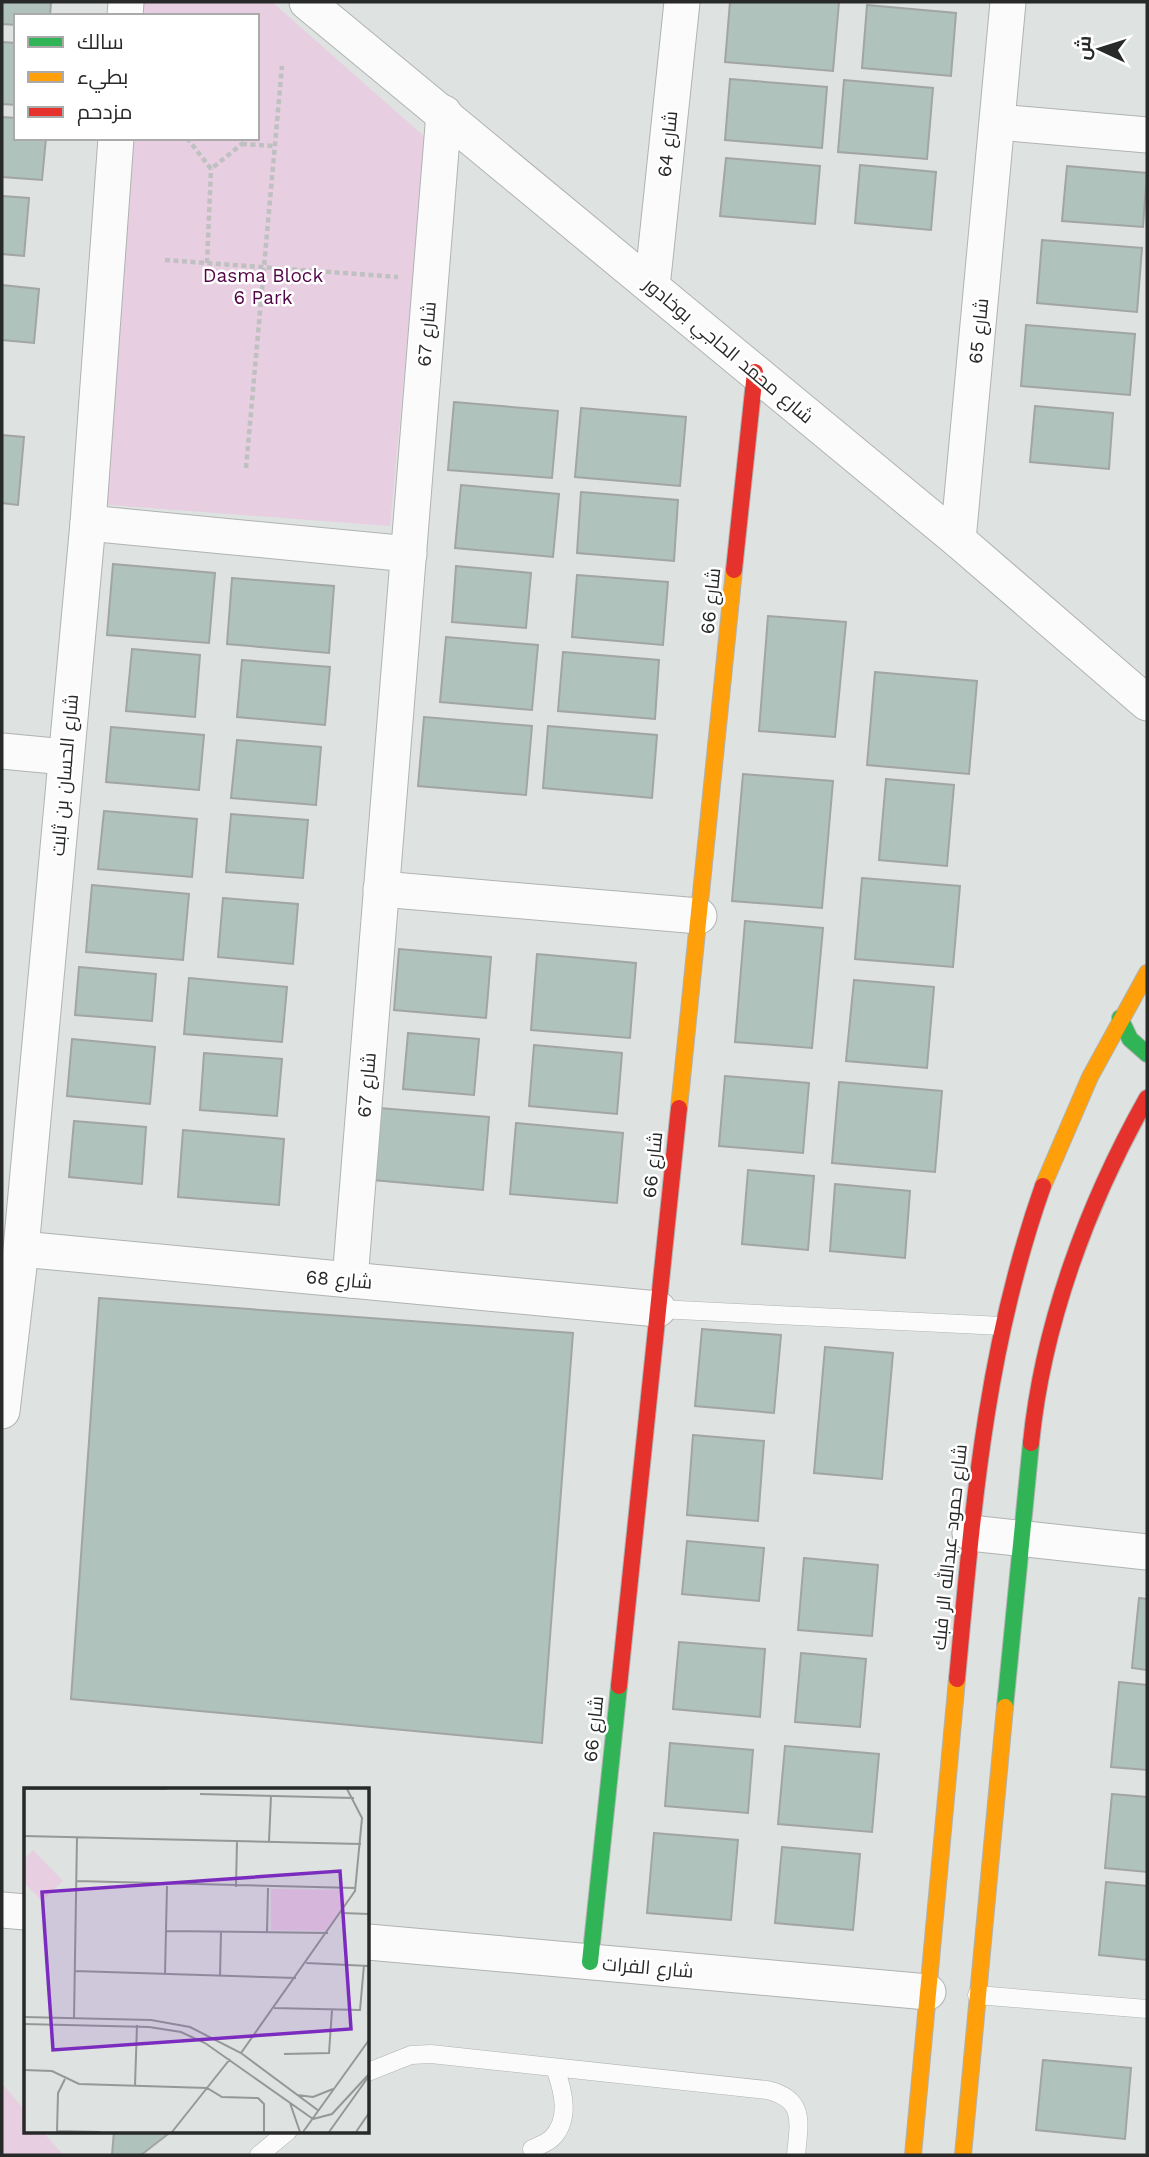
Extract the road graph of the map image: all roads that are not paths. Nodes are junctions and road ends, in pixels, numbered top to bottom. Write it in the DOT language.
graph roads {
  1 [pos="307,2"];
  2 [pos="681,2"];
  3 [pos="1008,2"];
  4 [pos="444,113"];
  5 [pos="998,122"];
  6 [pos="1147,135"];
  7 [pos="116,140"];
  8 [pos="652,287"];
  9 [pos="755,372"];
  10 [pos="88,523"];
  11 [pos="958,540"];
  12 [pos="409,554"];
  13 [pos="1147,703"];
  14 [pos="2,751"];
  15 [pos="65,757"];
  16 [pos="381,889"];
  17 [pos="699,916"];
  18 [pos="1147,973"];
  19 [pos="1120,1018"];
  20 [pos="1147,1054"];
  21 [pos="1147,1098"];
  22 [pos="21,1250"];
  23 [pos="350,1280"];
  24 [pos="658,1308"];
  25 [pos="1002,1326"];
  26 [pos="2,1411"];
  27 [pos="970,1533"];
  28 [pos="1021,1538"];
  29 [pos="1147,1552"];
  30 [pos="2,1910"];
  31 [pos="24,1912"];
  32 [pos="369,1942"];
  33 [pos="590,1962"];
  34 [pos="928,1992"];
  35 [pos="977,1996"];
  36 [pos="1147,2009"];
  37 [pos="555,2068"];
  38 [pos="369,2072"];
  39 [pos="287,2132"];
  40 [pos="531,2149"];
  41 [pos="259,2155"];
  42 [pos="796,2155"];
  43 [pos="913,2155"];
  44 [pos="963,2155"];
  1 -- 4 [label="street, شارع محمد الحاجي بوخادور"];
  2 -- 8 [label="street, شارع 64"];
  3 -- 5 [label="street, شارع 65"];
  4 -- 8 [label="street, شارع محمد الحاجي بوخادور"];
  4 -- 12 [label="street, شارع 67"];
  5 -- 6 [label="street"];
  5 -- 11 [label="street, شارع 65"];
  7 -- 10 [label="street, شارع الحسان بن ثابت"];
  8 -- 9 [label="street, شارع محمد الحاجي بوخادور"];
  9 -- 11 [label="street, شارع محمد الحاجي بوخادور"];
  9 -- 17 [label="street, شارع 66"];
  10 -- 12 [label="street"];
  10 -- 15 [label="street, شارع الحسان بن ثابت"];
  11 -- 13 [label="street, شارع محمد الحاجي بوخادور"];
  12 -- 16 [label="street, شارع 67"];
  14 -- 15 [label="street"];
  15 -- 22 [label="street, شارع الحسان بن ثابت"];
  16 -- 17 [label="street"];
  16 -- 23 [label="street, شارع 67"];
  17 -- 24 [label="street, شارع 66"];
  18 -- 19 [label="street, شارع حمود عبدالله الر فبك"];
  19 -- 20 [label="street"];
  19 -- 25 [label="street, شارع حمود عبدالله الر فبك"];
  21 -- 28 [label="street"];
  22 -- 23 [label="street, شارع 68"];
  22 -- 26 [label="street, شارع الحسان بن ثابت"];
  23 -- 24 [label="street, شارع 68"];
  24 -- 25 [label="lane"];
  24 -- 33 [label="street, شارع 66"];
  25 -- 27 [label="street, شارع حمود عبدالله الر فبك"];
  27 -- 28 [label="street"];
  27 -- 34 [label="street, شارع حمود عبدالله الر فبك"];
  28 -- 29 [label="street"];
  28 -- 35 [label="street"];
  30 -- 31 [label="street"];
  32 -- 33 [label="street, شارع الفرات"];
  33 -- 34 [label="street, شارع الفرات"];
  34 -- 43 [label="street, شارع حمود عبدالله الر فبك"];
  35 -- 36 [label="lane"];
  35 -- 44 [label="street"];
  37 -- 38 [label="lane"];
  37 -- 40 [label="lane"];
  37 -- 42 [label="lane"];
  39 -- 41 [label="lane"];
}
